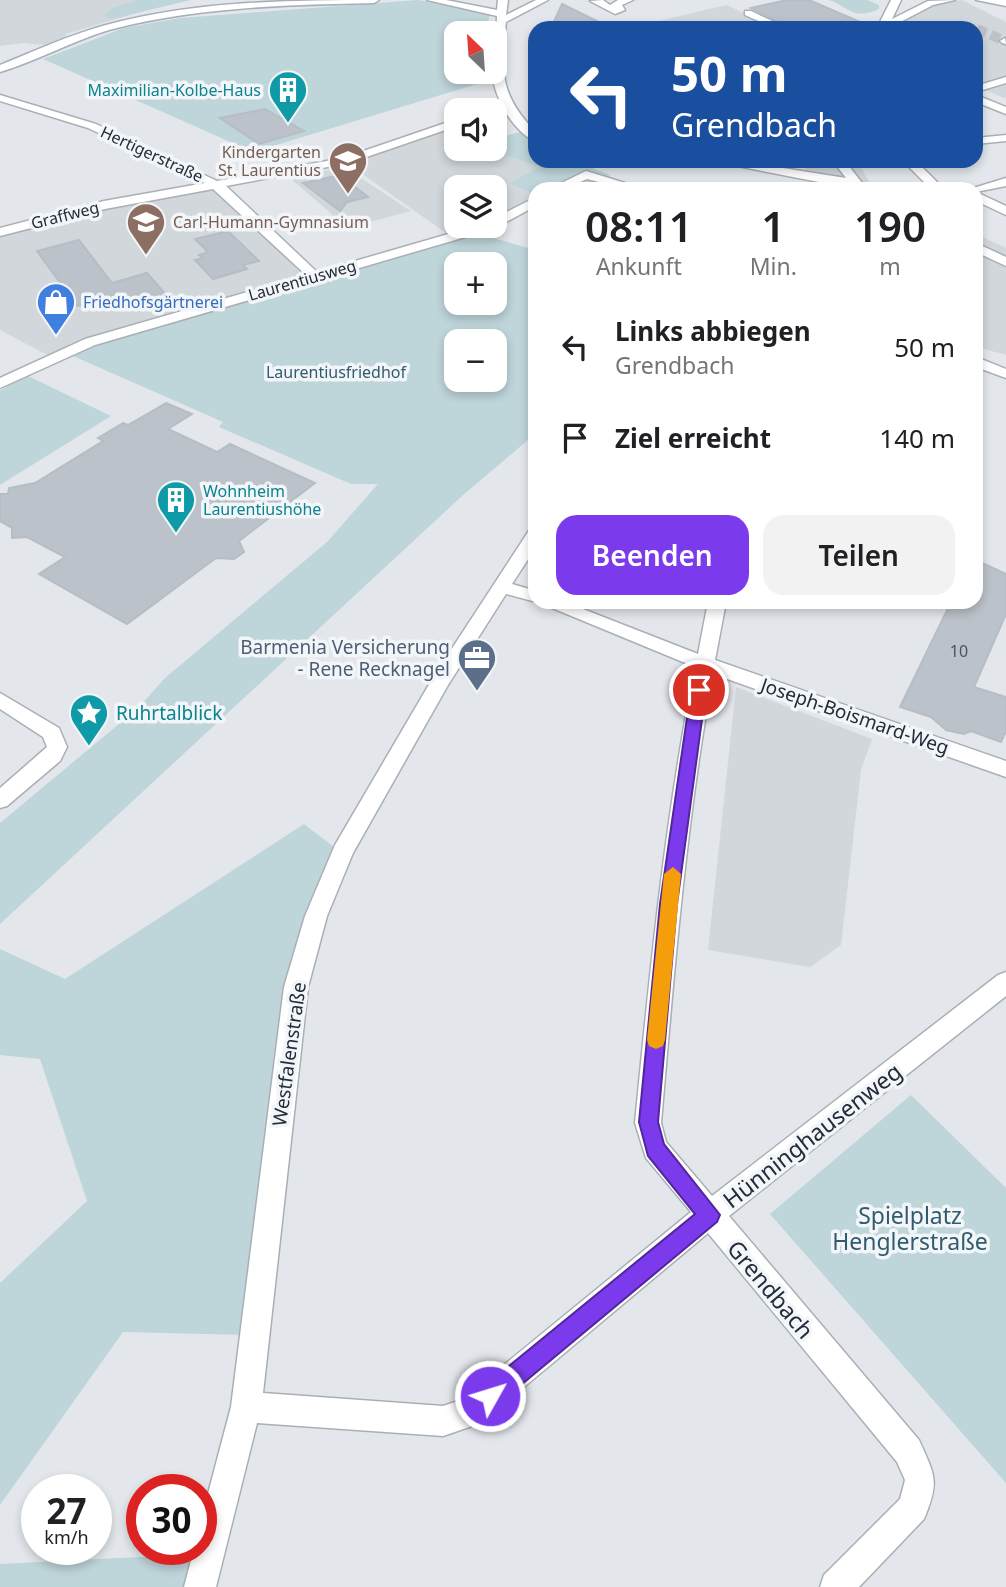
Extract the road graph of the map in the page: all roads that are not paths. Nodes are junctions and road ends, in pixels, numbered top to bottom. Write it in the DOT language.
graph roads {
  1 [pos="209,0"];
  2 [pos="374,0"];
  3 [pos="432,0"];
  4 [pos="503,0"];
  5 [pos="542,0"];
  6 [pos="598,0"];
  7 [pos="628,0"];
  8 [pos="896,0"];
  9 [pos="914,0"];
  10 [pos="950,0"];
  11 [pos="981,0"];
  12 [pos="883,3"];
  13 [pos="1006,3"];
  14 [pos="891,12"];
  15 [pos="753,13"];
  16 [pos="905,16"];
  17 [pos="501,17"];
  18 [pos="768,21"];
  19 [pos="886,21"];
  20 [pos="895,21"];
  21 [pos="108,28"];
  22 [pos="0,69"];
  23 [pos="1006,80"];
  24 [pos="983,87"];
  25 [pos="0,98"];
  26 [pos="497,98"];
  27 [pos="983,101"];
  28 [pos="1006,111"];
  29 [pos="507,115"];
  30 [pos="444,127"];
  31 [pos="528,132"];
  32 [pos="1006,138"];
  33 [pos="983,140"];
  34 [pos="594,168"];
  35 [pos="742,168"];
  36 [pos="844,168"];
  37 [pos="916,168"];
  38 [pos="570,182"];
  39 [pos="609,182"];
  40 [pos="618,182"];
  41 [pos="825,182"];
  42 [pos="855,182"];
  43 [pos="930,182"];
  44 [pos="1006,182"];
  45 [pos="216,186"];
  46 [pos="983,187"];
  47 [pos="983,200"];
  48 [pos="528,205"];
  49 [pos="1006,211"];
  50 [pos="507,217"];
  51 [pos="0,232"];
  52 [pos="447,238"];
  53 [pos="983,250"];
  54 [pos="1006,262"];
  55 [pos="314,276"];
  56 [pos="983,364"];
  57 [pos="1006,374"];
  58 [pos="0,384"];
  59 [pos="528,545"];
  60 [pos="500,586"];
  61 [pos="528,595"];
  62 [pos="566,609"];
  63 [pos="715,609"];
  64 [pos="703,663"];
  65 [pos="0,700"];
  66 [pos="1006,769"];
  67 [pos="0,800"];
  68 [pos="1006,982"];
  69 [pos="709,1215"];
  70 [pos="246,1407"];
  71 [pos="200,1587"];
  72 [pos="836,1587"];
  1 -- 21 [label="street"];
  2 -- 21 [label="street"];
  3 -- 17 [label="street"];
  4 -- 17 [label="street"];
  5 -- 17 [label="street"];
  6 -- 7 [label="street"];
  8 -- 14 [label="street"];
  9 -- 16 [label="street"];
  10 -- 16 [label="street"];
  11 -- 13 [label="street"];
  12 -- 14 [label="street"];
  14 -- 19 [label="street"];
  15 -- 18 [label="street"];
  16 -- 20 [label="street"];
  17 -- 26 [label="street"];
  21 -- 22 [label="street"];
  23 -- 24 [label="street"];
  25 -- 45 [label="street, Hertigerstraße"];
  27 -- 28 [label="street"];
  29 -- 31 [label="street"];
  30 -- 45 [label="street, Graffweg"];
  32 -- 33 [label="street"];
  34 -- 40 [label="street"];
  35 -- 41 [label="street"];
  36 -- 42 [label="street"];
  37 -- 43 [label="street"];
  38 -- 39 [label="street"];
  44 -- 46 [label="street"];
  45 -- 51 [label="street, Graffweg"];
  45 -- 55 [label="street, Hertigerstraße"];
  47 -- 49 [label="street"];
  48 -- 50 [label="street"];
  52 -- 55 [label="street, Laurentiusweg"];
  53 -- 54 [label="street"];
  55 -- 58 [label="street, Laurentiusweg"];
  56 -- 57 [label="street"];
  59 -- 60 [label="street, Westfalenstraße"];
  60 -- 61 [label="street"];
  60 -- 70 [label="street, Westfalenstraße"];
  62 -- 64 [label="street, Joseph-Boismard-Weg"];
  63 -- 64 [label="street, Grendbach"];
  64 -- 66 [label="street, Joseph-Boismard-Weg"];
  64 -- 69 [label="street, Grendbach"];
  65 -- 67 [label="street"];
  68 -- 69 [label="street, Hünninghausenweg"];
  69 -- 70 [label="street, Hünninghausenweg"];
  69 -- 72 [label="street, Grendbach"];
  70 -- 71 [label="street, Westfalenstraße"];
}
